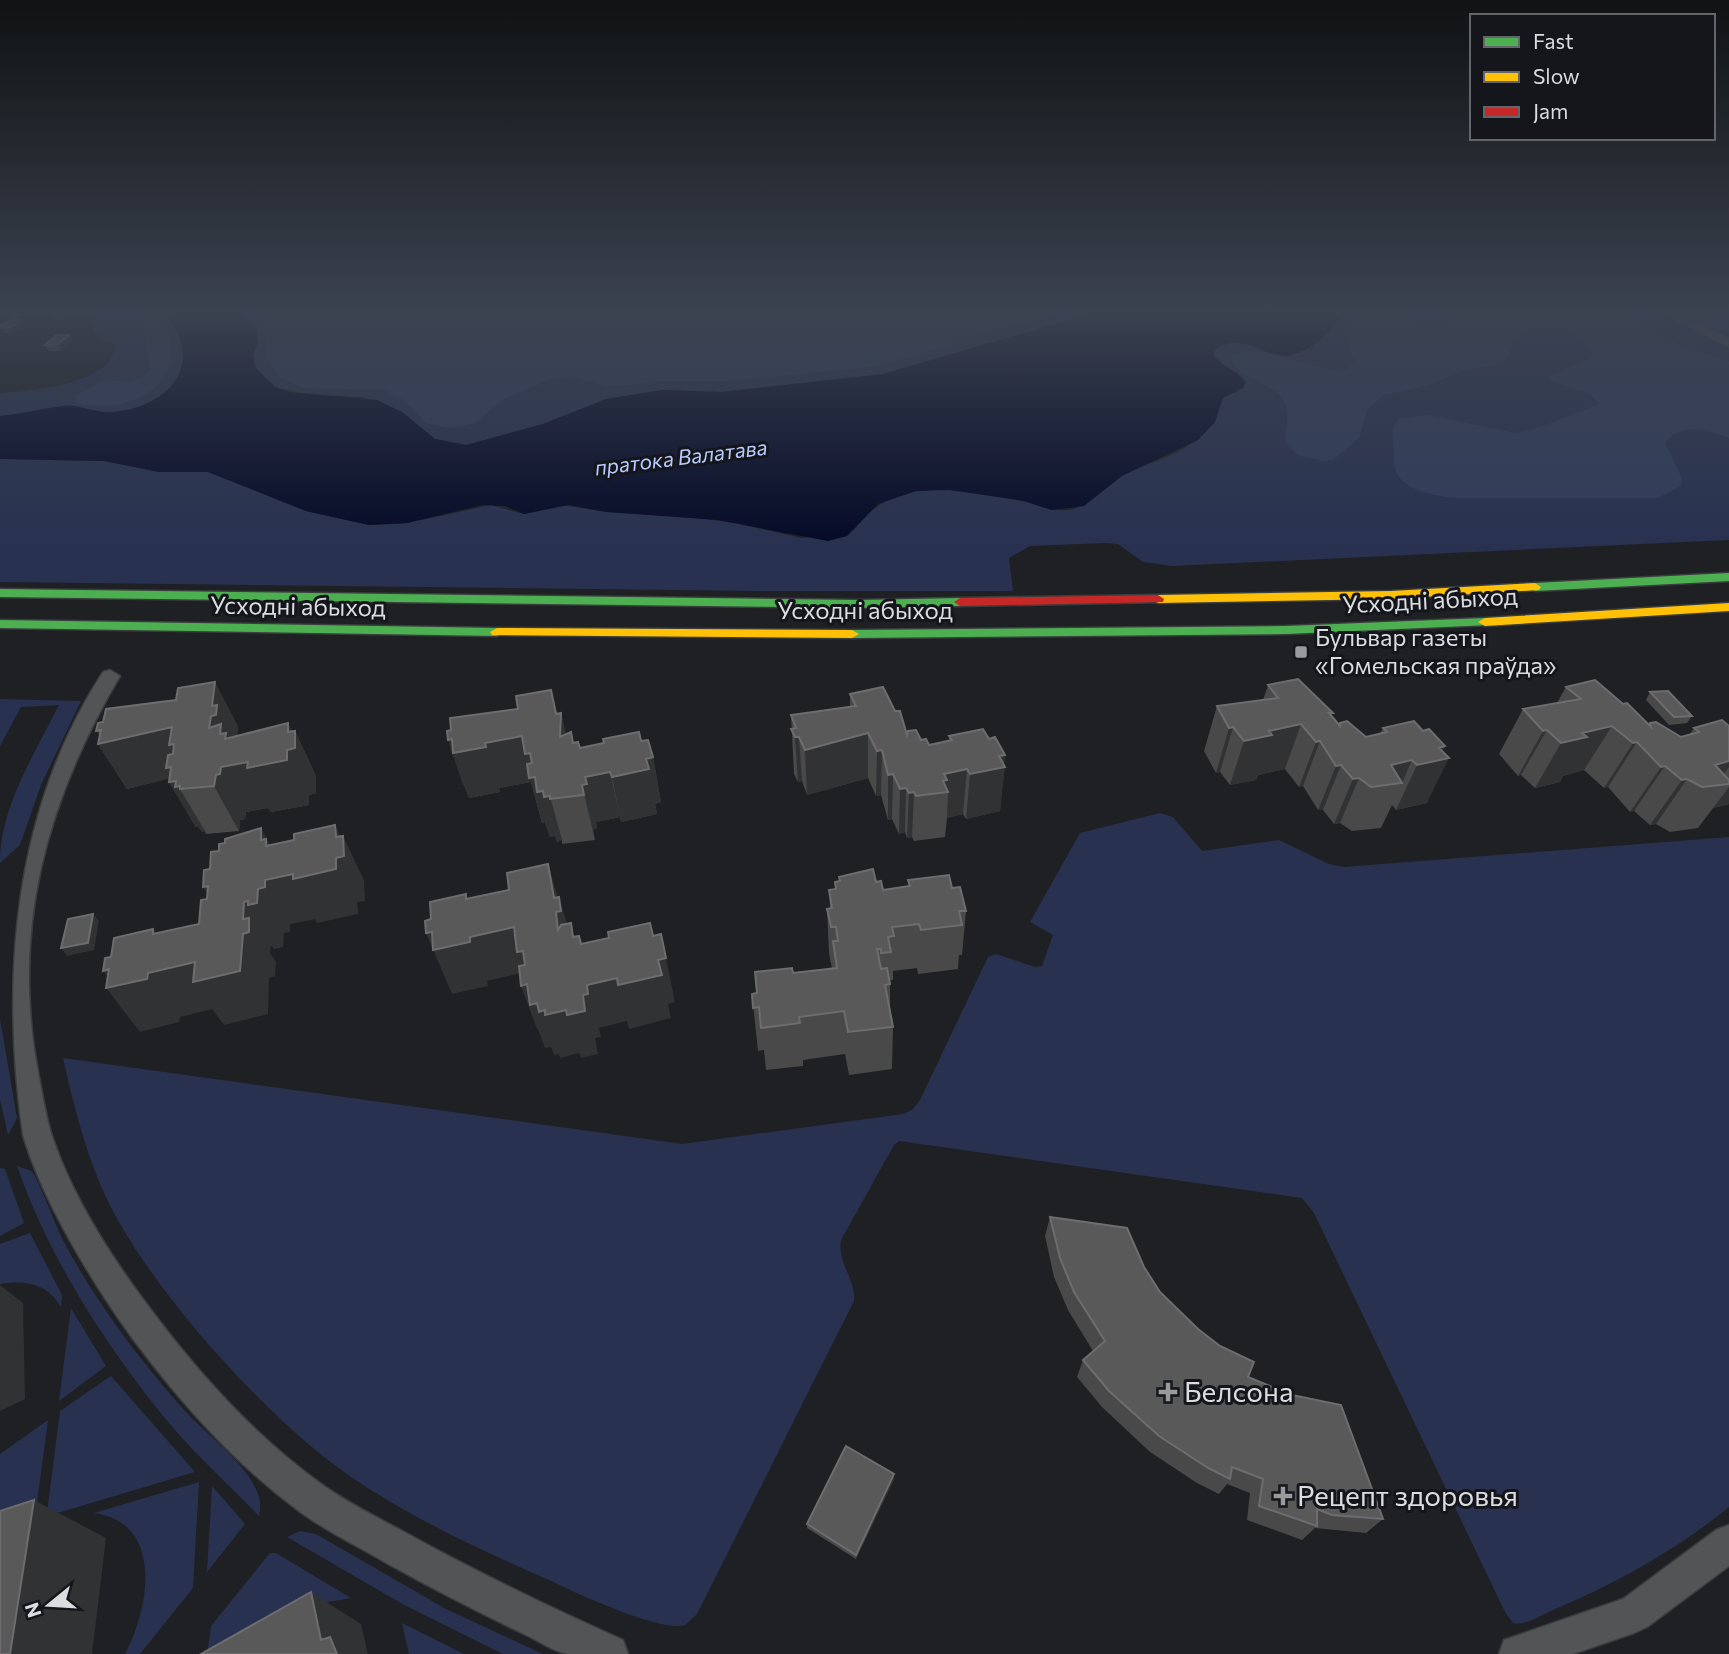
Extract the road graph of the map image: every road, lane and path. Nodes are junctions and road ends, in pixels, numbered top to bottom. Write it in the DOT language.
graph roads {
  1 [pos="1729,577"];
  2 [pos="0,593"];
  3 [pos="1729,607"];
  4 [pos="0,624"];
  5 [pos="110,676"];
  6 [pos="1729,1544"];
  7 [pos="609,1654"];
  8 [pos="1518,1654"];
  1 -- 2 [label="main road, Усходні абыход"];
  3 -- 4 [label="main road, Усходні абыход"];
  5 -- 7 [label="street"];
  6 -- 8 [label="street"];
}
